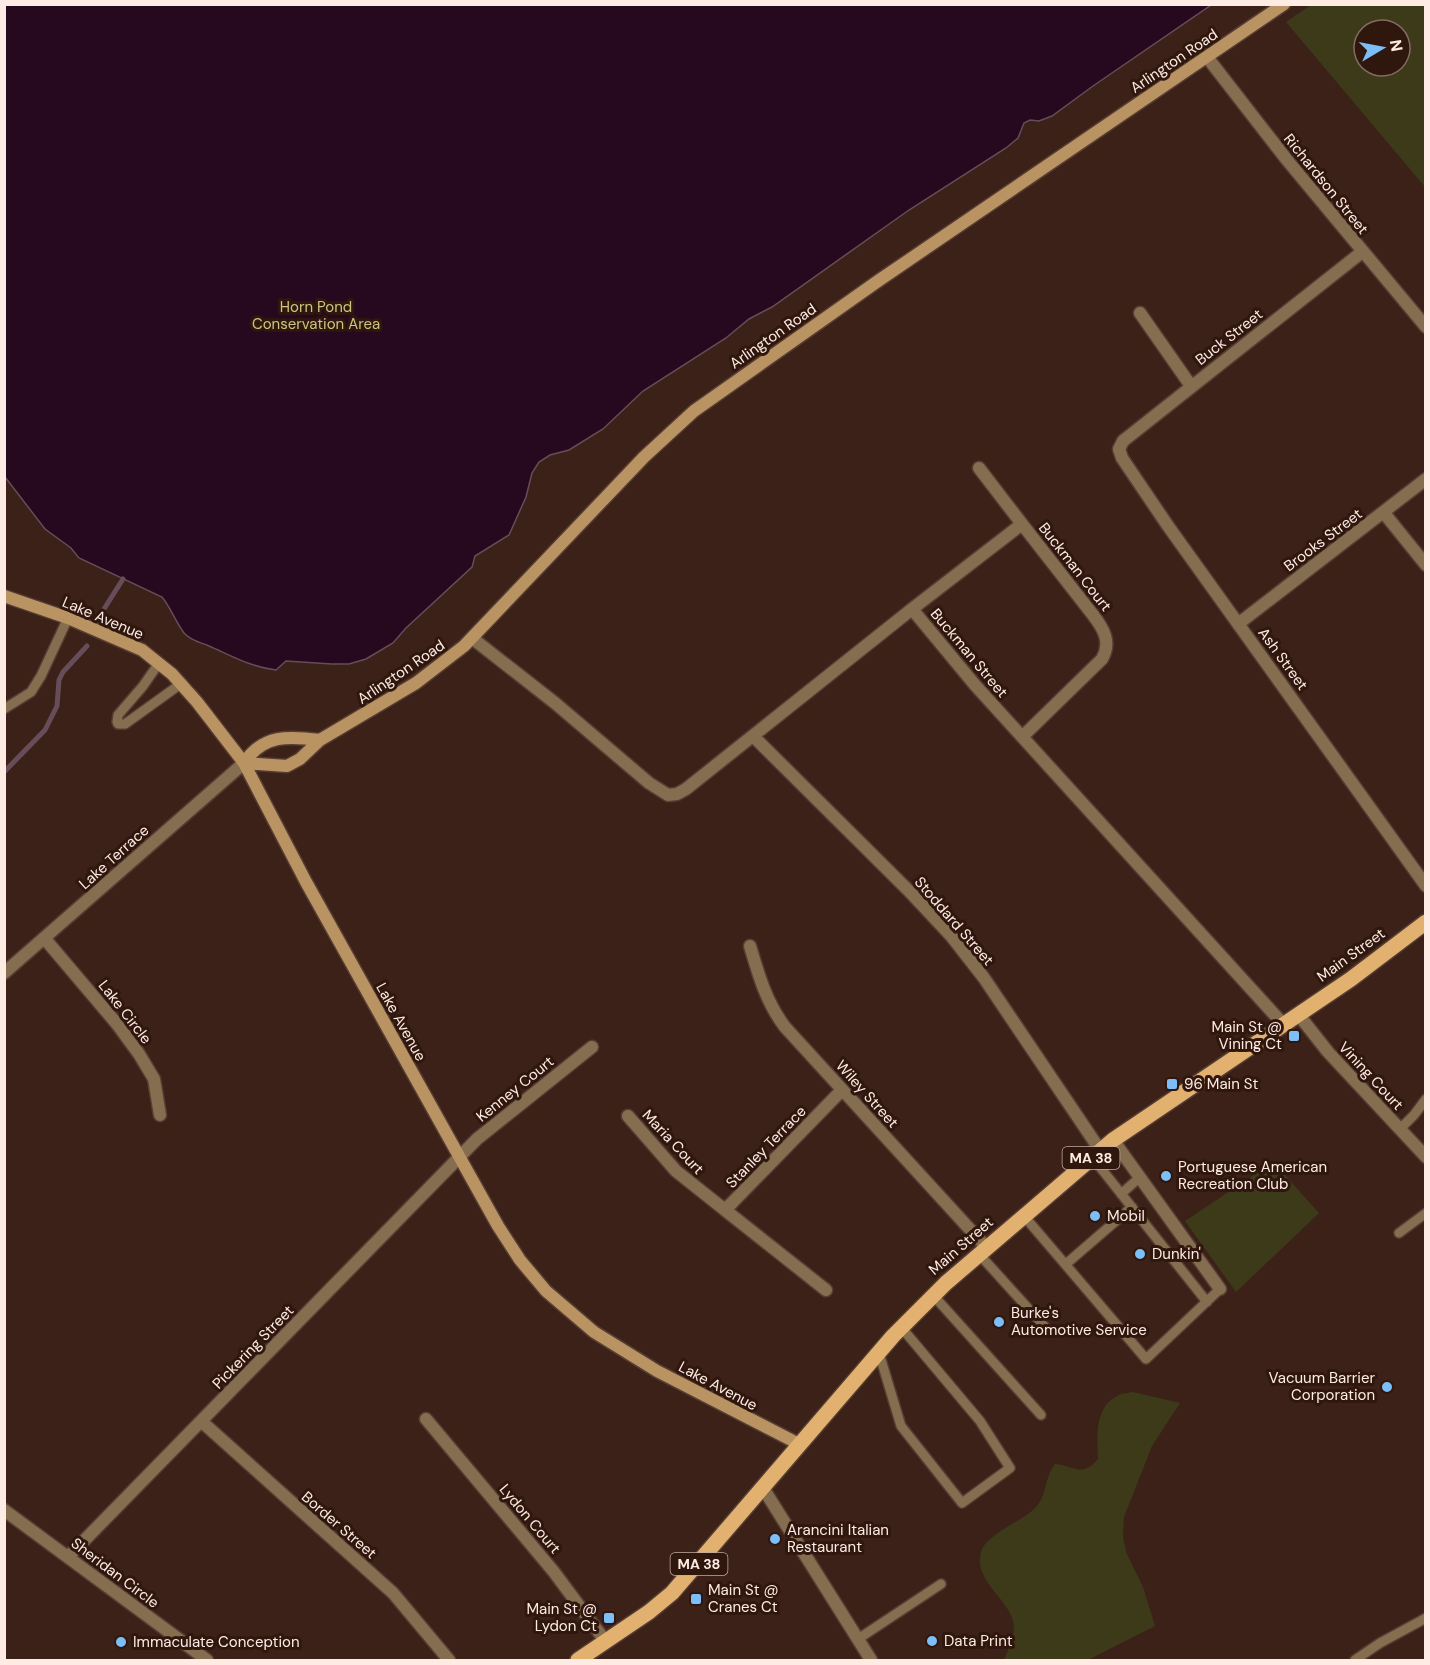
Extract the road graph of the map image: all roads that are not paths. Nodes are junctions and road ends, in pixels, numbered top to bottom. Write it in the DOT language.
graph roads {
  1 [pos="1284,4"];
  2 [pos="1207,57"];
  3 [pos="1362,252"];
  4 [pos="1140,313"];
  5 [pos="1425,327"];
  6 [pos="1191,386"];
  7 [pos="1119,449"];
  8 [pos="979,468"];
  9 [pos="1425,479"];
  10 [pos="1384,513"];
  11 [pos="1022,524"];
  12 [pos="1425,565"];
  13 [pos="4,596"];
  14 [pos="912,609"];
  15 [pos="68,618"];
  16 [pos="1238,624"];
  17 [pos="472,638"];
  18 [pos="159,663"];
  19 [pos="182,683"];
  20 [pos="4,709"];
  21 [pos="754,737"];
  22 [pos="1022,737"];
  23 [pos="320,740"];
  24 [pos="244,763"];
  25 [pos="1425,886"];
  26 [pos="1425,922"];
  27 [pos="45,939"];
  28 [pos="750,946"];
  29 [pos="4,973"];
  30 [pos="1298,1014"];
  31 [pos="1283,1024"];
  32 [pos="592,1047"];
  33 [pos="842,1090"];
  34 [pos="1425,1099"];
  35 [pos="160,1114"];
  36 [pos="628,1116"];
  37 [pos="1400,1129"];
  38 [pos="1113,1140"];
  39 [pos="1096,1154"];
  40 [pos="1425,1157"];
  41 [pos="459,1158"];
  42 [pos="1139,1178"];
  43 [pos="1121,1194"];
  44 [pos="1132,1207"];
  45 [pos="726,1210"];
  46 [pos="1425,1213"];
  47 [pos="1024,1216"];
  48 [pos="1399,1233"];
  49 [pos="983,1251"];
  50 [pos="1066,1264"];
  51 [pos="1220,1289"];
  52 [pos="826,1290"];
  53 [pos="933,1295"];
  54 [pos="1207,1302"];
  55 [pos="901,1327"];
  56 [pos="1045,1327"];
  57 [pos="879,1353"];
  58 [pos="1041,1415"];
  59 [pos="426,1419"];
  60 [pos="201,1421"];
  61 [pos="799,1444"];
  62 [pos="763,1488"];
  63 [pos="4,1510"];
  64 [pos="69,1557"];
  65 [pos="941,1584"];
  66 [pos="1425,1618"];
  67 [pos="858,1639"];
  68 [pos="606,1642"];
  69 [pos="207,1660"];
  70 [pos="448,1660"];
  71 [pos="578,1660"];
  72 [pos="871,1660"];
  73 [pos="1355,1660"];
  1 -- 2 [label="street, Arlington Road"];
  2 -- 3 [label="street, Richardson Street"];
  2 -- 17 [label="street, Arlington Road"];
  3 -- 5 [label="street, Richardson Street"];
  3 -- 6 [label="street, Buck Street"];
  4 -- 6 [label="street"];
  6 -- 7 [label="street, Buck Street"];
  7 -- 16 [label="street, Ash Street"];
  8 -- 11 [label="street, Buckman Court"];
  9 -- 10 [label="street, Brooks Street"];
  10 -- 12 [label="street"];
  10 -- 16 [label="street, Brooks Street"];
  11 -- 14 [label="street, Buckman Court"];
  11 -- 22 [label="street, Buckman Court"];
  13 -- 15 [label="street, Lake Avenue"];
  14 -- 21 [label="street, Buckman Street"];
  14 -- 22 [label="street, Buckman Street"];
  15 -- 18 [label="street, Lake Avenue"];
  15 -- 20 [label="lane"];
  16 -- 25 [label="street, Ash Street"];
  17 -- 21 [label="street, Buckman Street"];
  17 -- 23 [label="street, Arlington Road"];
  18 -- 19 [label="street, Lake Avenue"];
  18 -- 19 [label="lane"];
  19 -- 24 [label="street, Lake Avenue"];
  21 -- 39 [label="street, Stoddard Street"];
  22 -- 31 [label="street, Buckman Street"];
  23 -- 24 [label="street, Arlington Road"];
  23 -- 24 [label="street"];
  24 -- 27 [label="street, Lake Terrace"];
  24 -- 41 [label="street, Lake Avenue"];
  26 -- 30 [label="main road, Main Street / MA 38"];
  27 -- 29 [label="street, Lake Terrace"];
  27 -- 35 [label="street, Lake Circle"];
  28 -- 33 [label="street, Wiley Street"];
  30 -- 31 [label="main road, Main Street / MA 38"];
  30 -- 37 [label="street, Vining Court"];
  31 -- 38 [label="main road, Main Street / MA 38"];
  32 -- 41 [label="street, Kenney Court"];
  33 -- 45 [label="street, Stanley Terrace"];
  33 -- 49 [label="street, Wiley Street"];
  34 -- 37 [label="lane"];
  36 -- 45 [label="street, Maria Court"];
  37 -- 40 [label="street, Vining Court"];
  38 -- 39 [label="main road, Main Street / MA 38"];
  38 -- 42 [label="street"];
  39 -- 43 [label="lane"];
  39 -- 47 [label="main road, Main Street / MA 38"];
  41 -- 60 [label="street, Pickering Street"];
  41 -- 61 [label="street, Lake Avenue"];
  42 -- 43 [label="lane"];
  42 -- 51 [label="street"];
  43 -- 44 [label="lane"];
  44 -- 50 [label="lane"];
  44 -- 54 [label="lane"];
  45 -- 52 [label="street, Stanley Terrace"];
  46 -- 48 [label="lane"];
  47 -- 49 [label="main road, Main Street / MA 38"];
  47 -- 50 [label="lane"];
  49 -- 53 [label="main road, Main Street / MA 38"];
  49 -- 56 [label="lane"];
  50 -- 54 [label="lane"];
  51 -- 54 [label="lane"];
  53 -- 55 [label="main road, Main Street / MA 38"];
  53 -- 58 [label="lane"];
  55 -- 57 [label="main road, Main Street / MA 38"];
  55 -- 57 [label="lane"];
  57 -- 61 [label="main road, Main Street / MA 38"];
  59 -- 68 [label="street, Lydon Court"];
  60 -- 64 [label="street, Pickering Street"];
  60 -- 70 [label="street, Border Street"];
  61 -- 62 [label="main road, Main Street / MA 38"];
  62 -- 67 [label="street"];
  62 -- 68 [label="main road, Main Street / MA 38"];
  63 -- 64 [label="street, Sheridan Circle"];
  64 -- 69 [label="street, Sheridan Circle"];
  65 -- 67 [label="lane"];
  66 -- 73 [label="lane"];
  67 -- 72 [label="street"];
  68 -- 71 [label="main road, Main Street / MA 38"];
}
